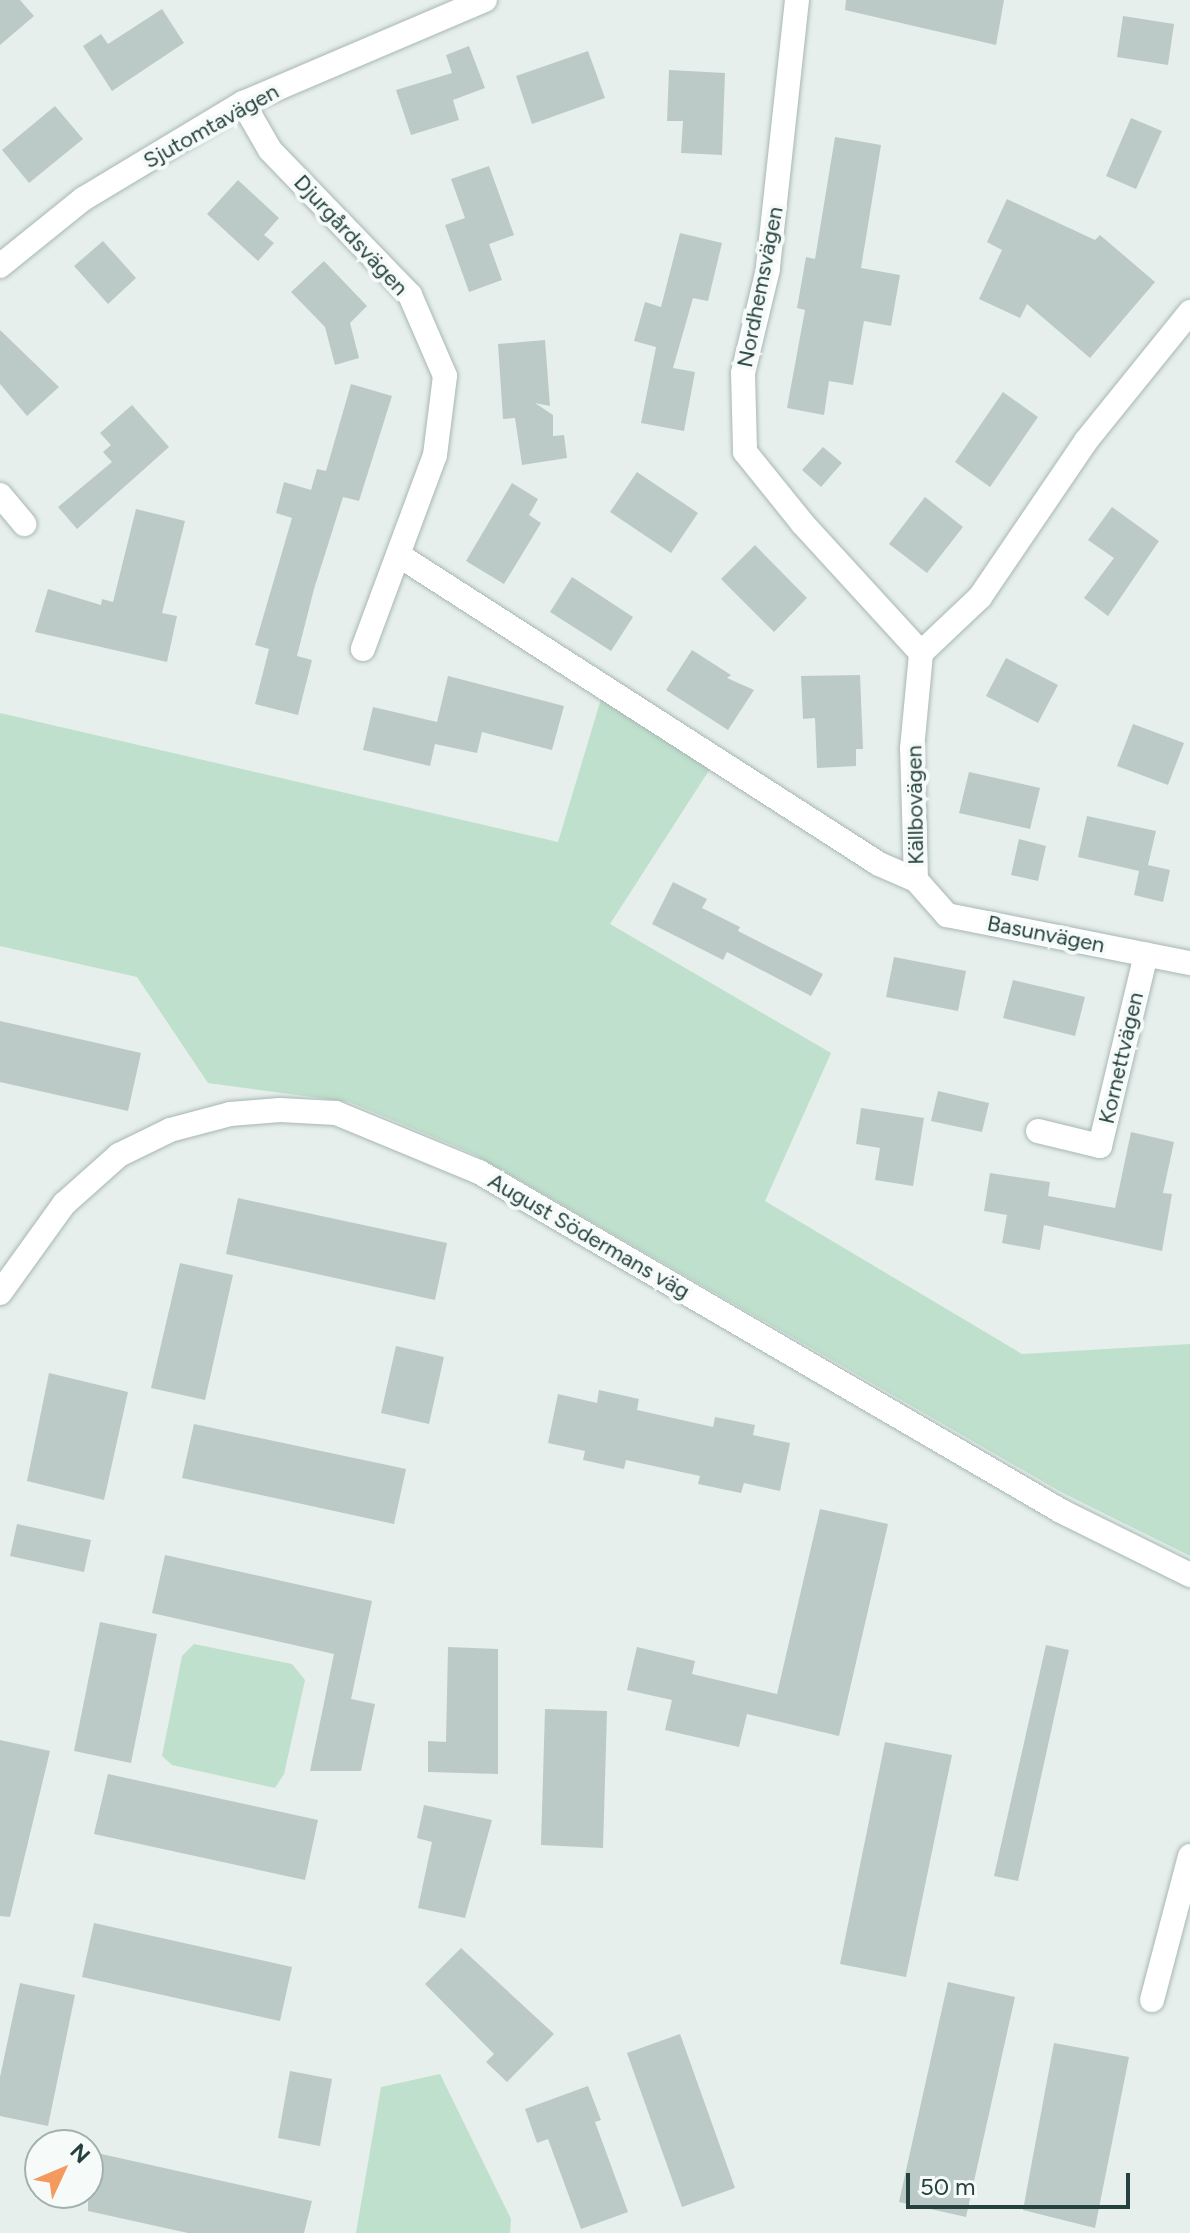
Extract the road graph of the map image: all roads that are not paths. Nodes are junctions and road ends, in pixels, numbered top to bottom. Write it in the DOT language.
graph roads {
  1 [pos="485,0"];
  2 [pos="797,0"];
  3 [pos="243,103"];
  4 [pos="0,266"];
  5 [pos="1190,312"];
  6 [pos="0,495"];
  7 [pos="24,524"];
  8 [pos="400,556"];
  9 [pos="363,649"];
  10 [pos="921,653"];
  11 [pos="916,880"];
  12 [pos="1146,954"];
  13 [pos="1190,963"];
  14 [pos="1038,1131"];
  15 [pos="0,1293"];
  16 [pos="1190,1575"];
  17 [pos="1190,1856"];
  18 [pos="1152,2000"];
  1 -- 3 [label="street, Sjutomtavägen"];
  2 -- 10 [label="street, Nordhemsvägen"];
  3 -- 4 [label="street, Sjutomtavägen"];
  3 -- 8 [label="street, Djurgårdsvägen"];
  5 -- 10 [label="street"];
  6 -- 7 [label="street"];
  8 -- 9 [label="street, Djurgårdsvägen"];
  8 -- 11 [label="street, Källbovägen"];
  10 -- 11 [label="street, Källbovägen"];
  11 -- 12 [label="street, Basunvägen"];
  12 -- 13 [label="street, Basunvägen"];
  12 -- 14 [label="street, Kornettvägen"];
  15 -- 16 [label="street, August Södermans väg"];
  17 -- 18 [label="street"];
}
